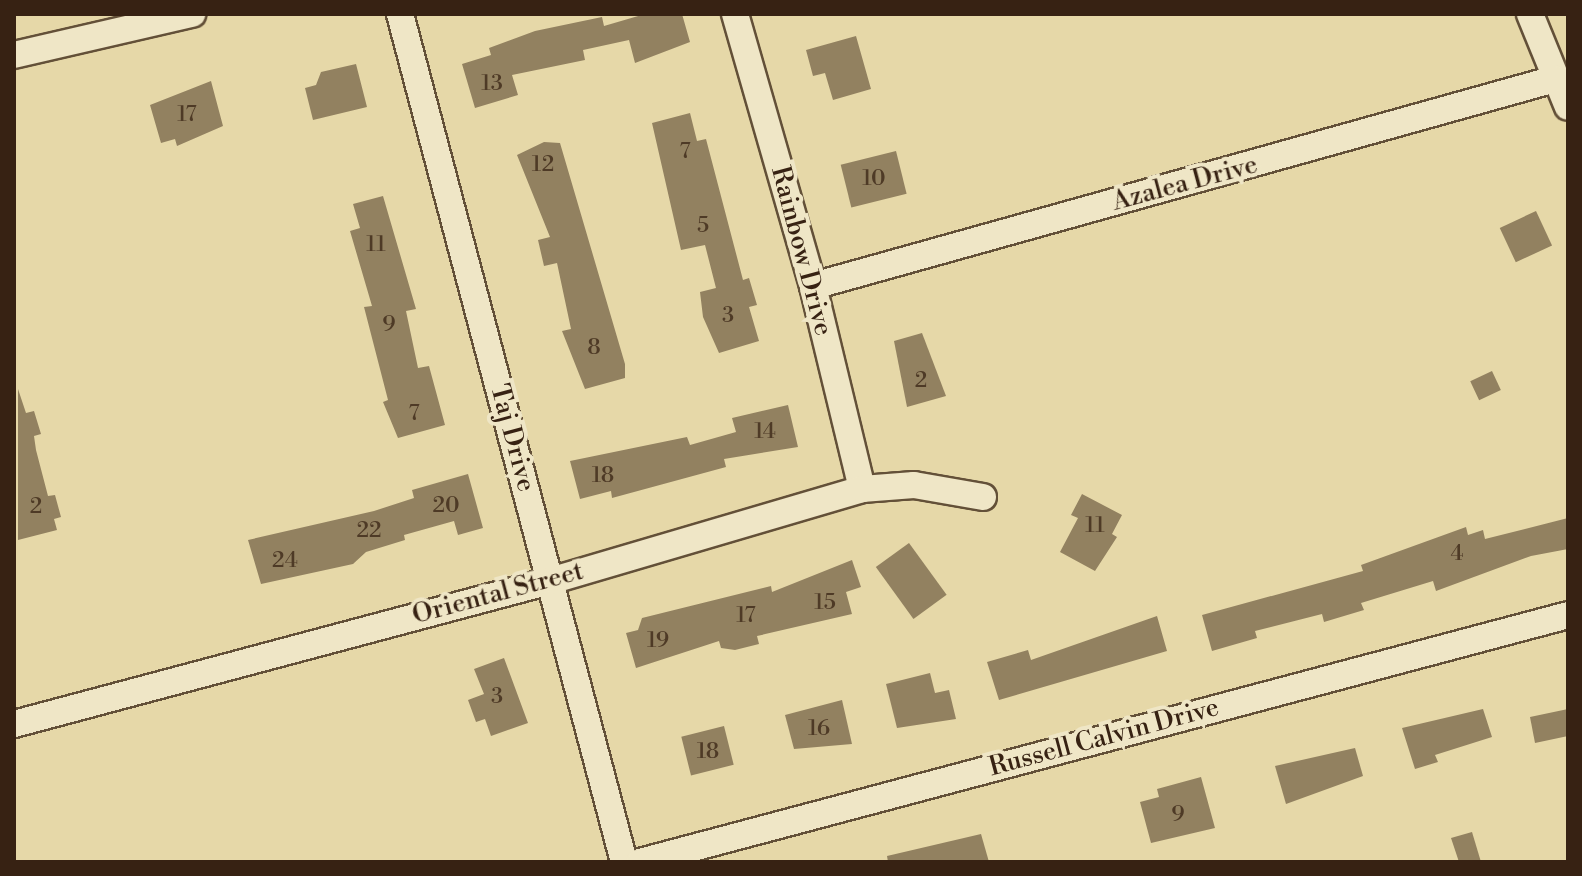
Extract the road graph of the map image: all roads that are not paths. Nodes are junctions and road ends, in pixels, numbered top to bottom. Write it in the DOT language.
graph roads {
  1 [pos="192,14"];
  2 [pos="400,14"];
  3 [pos="735,14"];
  4 [pos="1530,14"];
  5 [pos="14,55"];
  6 [pos="1555,79"];
  7 [pos="1568,107"];
  8 [pos="813,286"];
  9 [pos="862,489"];
  10 [pos="983,497"];
  11 [pos="550,581"];
  12 [pos="1568,615"];
  13 [pos="14,724"];
  14 [pos="624,862"];
  15 [pos="640,862"];
  1 -- 5 [label="street"];
  2 -- 11 [label="street, Taj Drive"];
  3 -- 8 [label="street, Rainbow Drive"];
  4 -- 6 [label="street"];
  6 -- 7 [label="street"];
  6 -- 8 [label="street, Azalea Drive"];
  8 -- 9 [label="street, Rainbow Drive"];
  9 -- 10 [label="street, Oriental Street"];
  9 -- 11 [label="street, Oriental Street"];
  11 -- 13 [label="street, Oriental Street"];
  11 -- 14 [label="street, Taj Drive"];
  12 -- 15 [label="street, Russell Calvin Drive"];
}
